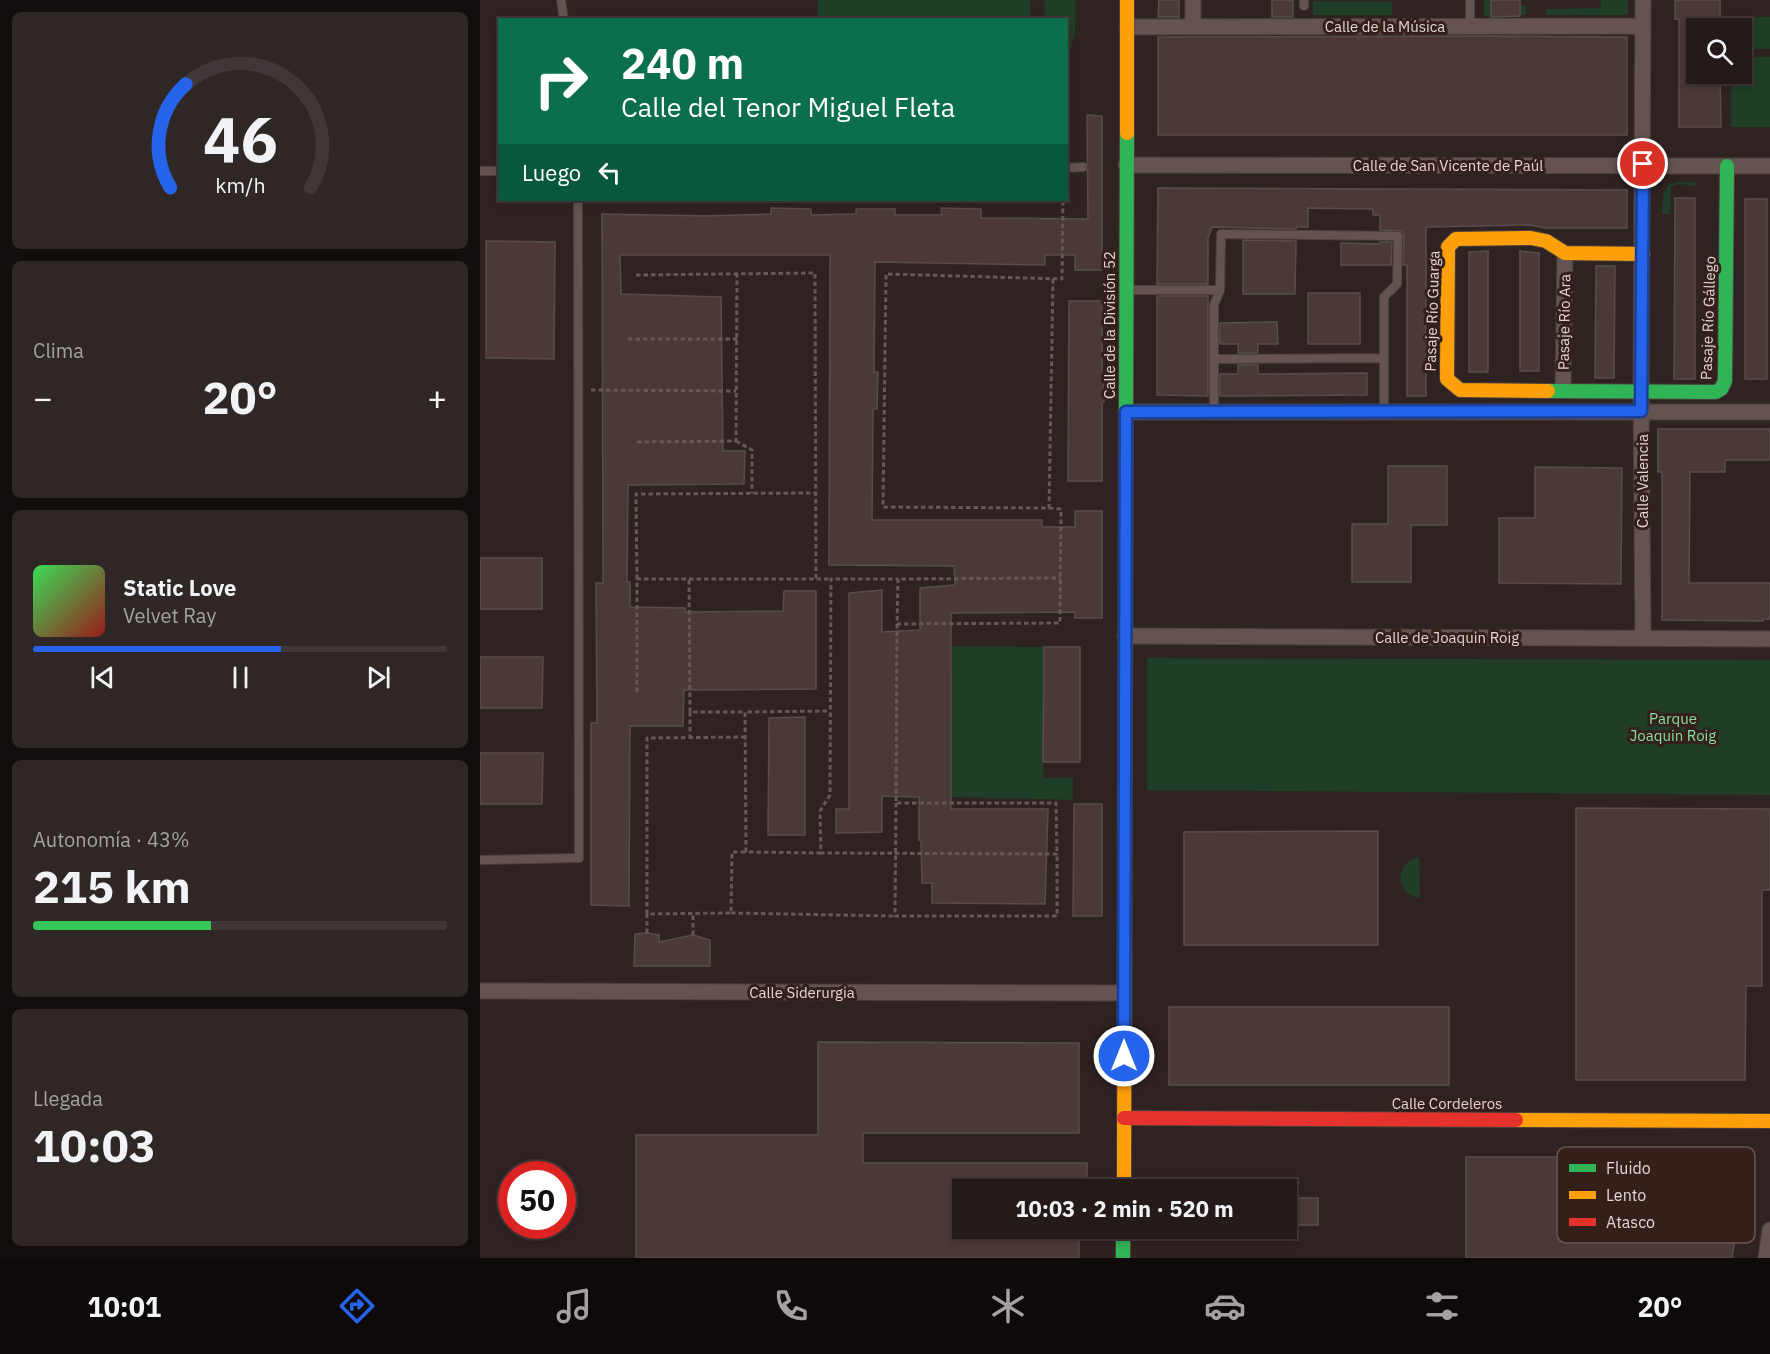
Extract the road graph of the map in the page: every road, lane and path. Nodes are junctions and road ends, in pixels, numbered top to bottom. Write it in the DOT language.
graph roads {
  1 [pos="561,0"];
  2 [pos="1127,0"];
  3 [pos="1192,0"];
  4 [pos="1470,0"];
  5 [pos="1643,0"];
  6 [pos="564,18"];
  7 [pos="1470,26"];
  8 [pos="1643,26"];
  9 [pos="1126,27"];
  10 [pos="1193,27"];
  11 [pos="1643,164"];
  12 [pos="1126,165"];
  13 [pos="1727,166"];
  14 [pos="1770,166"];
  15 [pos="1083,167"];
  16 [pos="1068,168"];
  17 [pos="480,171"];
  18 [pos="498,171"];
  19 [pos="578,201"];
  20 [pos="1063,201"];
  21 [pos="1565,254"];
  22 [pos="1643,254"];
  23 [pos="737,274"];
  24 [pos="636,275"];
  25 [pos="1053,279"];
  26 [pos="1126,290"];
  27 [pos="1220,290"];
  28 [pos="628,339"];
  29 [pos="736,339"];
  30 [pos="1384,358"];
  31 [pos="1214,359"];
  32 [pos="578,390"];
  33 [pos="1563,390"];
  34 [pos="736,391"];
  35 [pos="1641,391"];
  36 [pos="1214,411"];
  37 [pos="1384,411"];
  38 [pos="1641,411"];
  39 [pos="1126,412"];
  40 [pos="1770,412"];
  41 [pos="637,441"];
  42 [pos="736,441"];
  43 [pos="752,493"];
  44 [pos="816,493"];
  45 [pos="1049,508"];
  46 [pos="1060,578"];
  47 [pos="637,579"];
  48 [pos="689,579"];
  49 [pos="816,579"];
  50 [pos="831,579"];
  51 [pos="898,579"];
  52 [pos="897,624"];
  53 [pos="1125,636"];
  54 [pos="1643,637"];
  55 [pos="1770,639"];
  56 [pos="638,692"];
  57 [pos="830,711"];
  58 [pos="690,712"];
  59 [pos="745,712"];
  60 [pos="690,737"];
  61 [pos="745,737"];
  62 [pos="896,803"];
  63 [pos="746,852"];
  64 [pos="820,853"];
  65 [pos="895,853"];
  66 [pos="1057,854"];
  67 [pos="480,860"];
  68 [pos="731,912"];
  69 [pos="693,913"];
  70 [pos="647,914"];
  71 [pos="895,916"];
  72 [pos="647,933"];
  73 [pos="693,935"];
  74 [pos="480,991"];
  75 [pos="1124,993"];
  76 [pos="1124,1118"];
  77 [pos="1770,1121"];
  78 [pos="1124,1179"];
  79 [pos="1770,1230"];
  80 [pos="1124,1239"];
  81 [pos="1124,1258"];
  82 [pos="1766,1258"];
  1 -- 6 [label="lane"];
  2 -- 9 [label="street, Calle de la División 52"];
  3 -- 10 [label="street"];
  4 -- 7 [label="lane"];
  5 -- 8 [label="street, Calle Valencia"];
  7 -- 8 [label="street, Calle de la Música"];
  7 -- 10 [label="street, Calle de la Música"];
  8 -- 11 [label="street, Calle Valencia"];
  9 -- 10 [label="street, Calle de la Música"];
  9 -- 12 [label="street, Calle de la División 52"];
  11 -- 12 [label="street, Calle de San Vicente de Paúl"];
  11 -- 13 [label="street, Calle de San Vicente de Paúl"];
  11 -- 22 [label="street, Calle Valencia"];
  12 -- 26 [label="street, Calle de la División 52"];
  13 -- 14 [label="street, Calle de San Vicente de Paúl"];
  13 -- 35 [label="street, Pasaje Río Gállego"];
  15 -- 16 [label="lane"];
  17 -- 18 [label="lane"];
  19 -- 32 [label="lane"];
  20 -- 25 [label="path"];
  21 -- 22 [label="street, Pasaje Río Guarga"];
  21 -- 33 [label="street, Pasaje Río Ara"];
  21 -- 33 [label="street, Pasaje Río Guarga"];
  22 -- 35 [label="street, Calle Valencia"];
  23 -- 24 [label="path"];
  23 -- 29 [label="path"];
  23 -- 44 [label="path"];
  25 -- 45 [label="path"];
  25 -- 45 [label="path"];
  26 -- 27 [label="lane"];
  26 -- 39 [label="street, Calle de la División 52"];
  27 -- 30 [label="lane"];
  27 -- 31 [label="lane"];
  28 -- 29 [label="path"];
  29 -- 34 [label="path"];
  30 -- 31 [label="lane"];
  30 -- 37 [label="lane"];
  31 -- 36 [label="lane"];
  32 -- 34 [label="path"];
  32 -- 67 [label="lane"];
  33 -- 35 [label="street, Pasaje Río Guarga"];
  34 -- 42 [label="path"];
  35 -- 38 [label="street, Calle Valencia"];
  36 -- 37 [label="street"];
  36 -- 39 [label="street"];
  37 -- 38 [label="street"];
  38 -- 40 [label="street"];
  38 -- 54 [label="street, Calle Valencia"];
  39 -- 53 [label="street, Calle de la División 52"];
  41 -- 42 [label="path"];
  42 -- 43 [label="path"];
  43 -- 44 [label="path"];
  43 -- 47 [label="path"];
  44 -- 49 [label="path"];
  45 -- 46 [label="path"];
  46 -- 51 [label="path"];
  46 -- 52 [label="path"];
  47 -- 48 [label="path"];
  47 -- 56 [label="path"];
  48 -- 49 [label="path"];
  48 -- 58 [label="path"];
  49 -- 50 [label="path"];
  50 -- 51 [label="path"];
  50 -- 57 [label="path"];
  51 -- 52 [label="path"];
  52 -- 62 [label="path"];
  53 -- 54 [label="street, Calle de Joaquin Roig"];
  53 -- 75 [label="street, Calle de la División 52"];
  54 -- 55 [label="street, Calle de Joaquin Roig"];
  57 -- 59 [label="path"];
  57 -- 64 [label="path"];
  58 -- 59 [label="path"];
  58 -- 60 [label="path"];
  59 -- 61 [label="path"];
  60 -- 61 [label="path"];
  60 -- 70 [label="path"];
  61 -- 63 [label="path"];
  62 -- 65 [label="path"];
  62 -- 66 [label="path"];
  63 -- 64 [label="path"];
  63 -- 68 [label="path"];
  64 -- 65 [label="path"];
  65 -- 66 [label="path"];
  65 -- 71 [label="path"];
  66 -- 71 [label="path"];
  68 -- 69 [label="path"];
  68 -- 71 [label="path"];
  69 -- 70 [label="path"];
  69 -- 73 [label="path"];
  70 -- 72 [label="path"];
  74 -- 75 [label="street, Calle Siderurgia"];
  75 -- 76 [label="street, Calle de la División 52"];
  76 -- 77 [label="street, Calle Cordeleros"];
  76 -- 78 [label="street, Calle de la División 52"];
  79 -- 82 [label="street"];
  80 -- 81 [label="street"];
}
